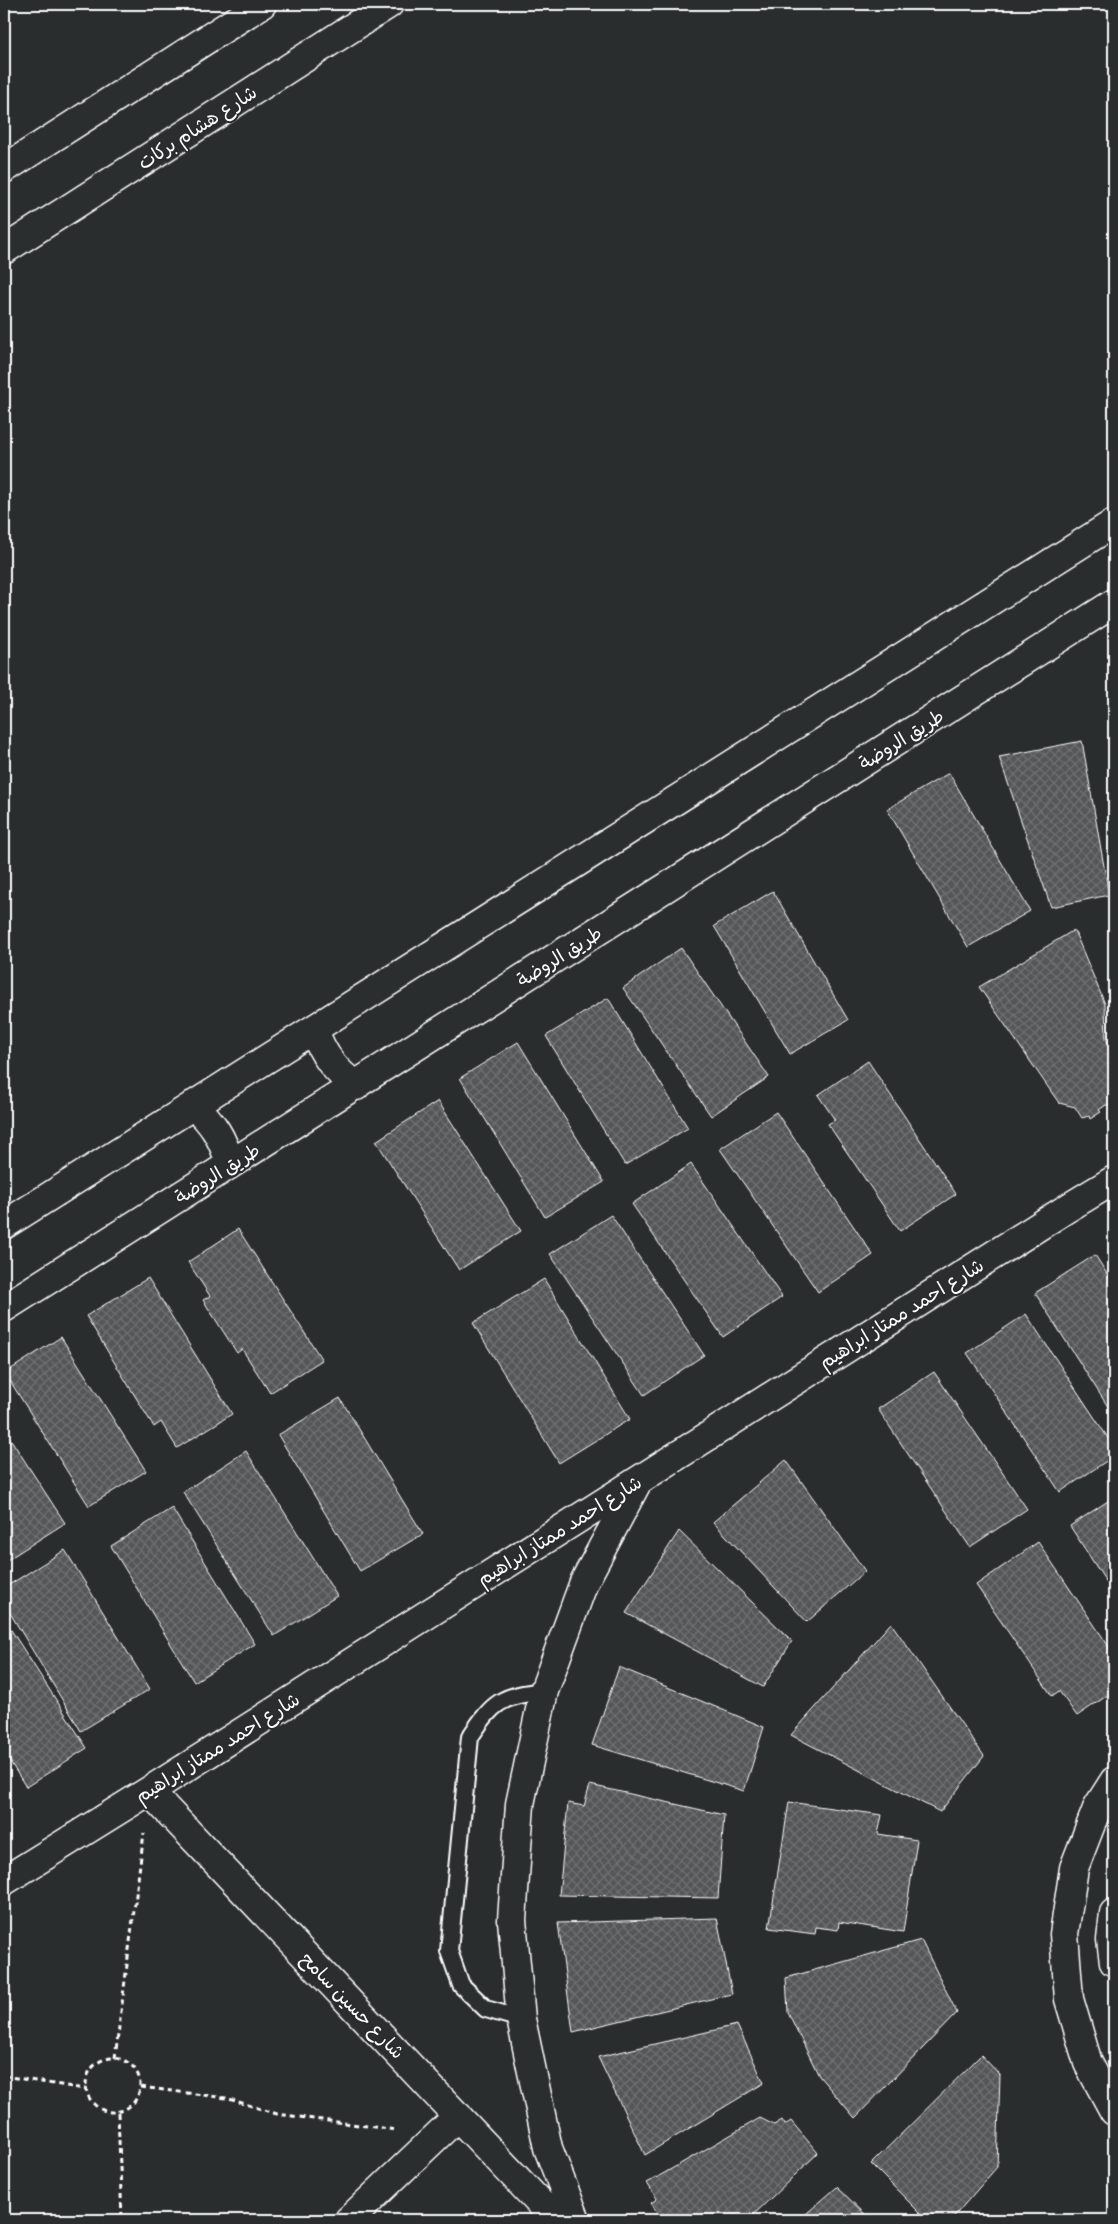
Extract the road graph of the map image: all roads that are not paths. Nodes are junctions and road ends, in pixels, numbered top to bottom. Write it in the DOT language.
graph roads {
  1 [pos="262,4"];
  2 [pos="389,4"];
  3 [pos="4,169"];
  4 [pos="4,250"];
  5 [pos="1114,523"];
  6 [pos="1114,603"];
  7 [pos="314,1030"];
  8 [pos="356,1086"];
  9 [pos="193,1105"];
  10 [pos="230,1164"];
  11 [pos="1114,1180"];
  12 [pos="4,1225"];
  13 [pos="4,1308"];
  14 [pos="639,1480"];
  15 [pos="544,1691"];
  16 [pos="1114,1781"];
  17 [pos="149,1791"];
  18 [pos="4,1880"];
  19 [pos="1114,1913"];
  20 [pos="1114,1962"];
  21 [pos="520,2019"];
  22 [pos="1114,2111"];
  23 [pos="458,2116"];
  24 [pos="349,2220"];
  25 [pos="556,2220"];
  26 [pos="576,2220"];
  1 -- 3 [label="street"];
  2 -- 4 [label="street, شارع هشام بركات"];
  5 -- 7 [label="street"];
  6 -- 8 [label="street, طريق الروضة"];
  7 -- 8 [label="street"];
  7 -- 9 [label="street"];
  8 -- 10 [label="street, طريق الروضة"];
  9 -- 10 [label="street"];
  9 -- 12 [label="street"];
  10 -- 13 [label="street, طريق الروضة"];
  11 -- 14 [label="street, شارع احمد ممتاز ابراهيم"];
  14 -- 15 [label="street"];
  14 -- 17 [label="street, شارع احمد ممتاز ابراهيم"];
  15 -- 21 [label="street"];
  15 -- 21 [label="lane"];
  16 -- 22 [label="street"];
  17 -- 18 [label="street, شارع احمد ممتاز ابراهيم"];
  17 -- 23 [label="street, شارع حسين سامح"];
  19 -- 20 [label="street"];
  21 -- 26 [label="street"];
  23 -- 24 [label="street"];
  23 -- 25 [label="street, شارع حسين سامح"];
}
